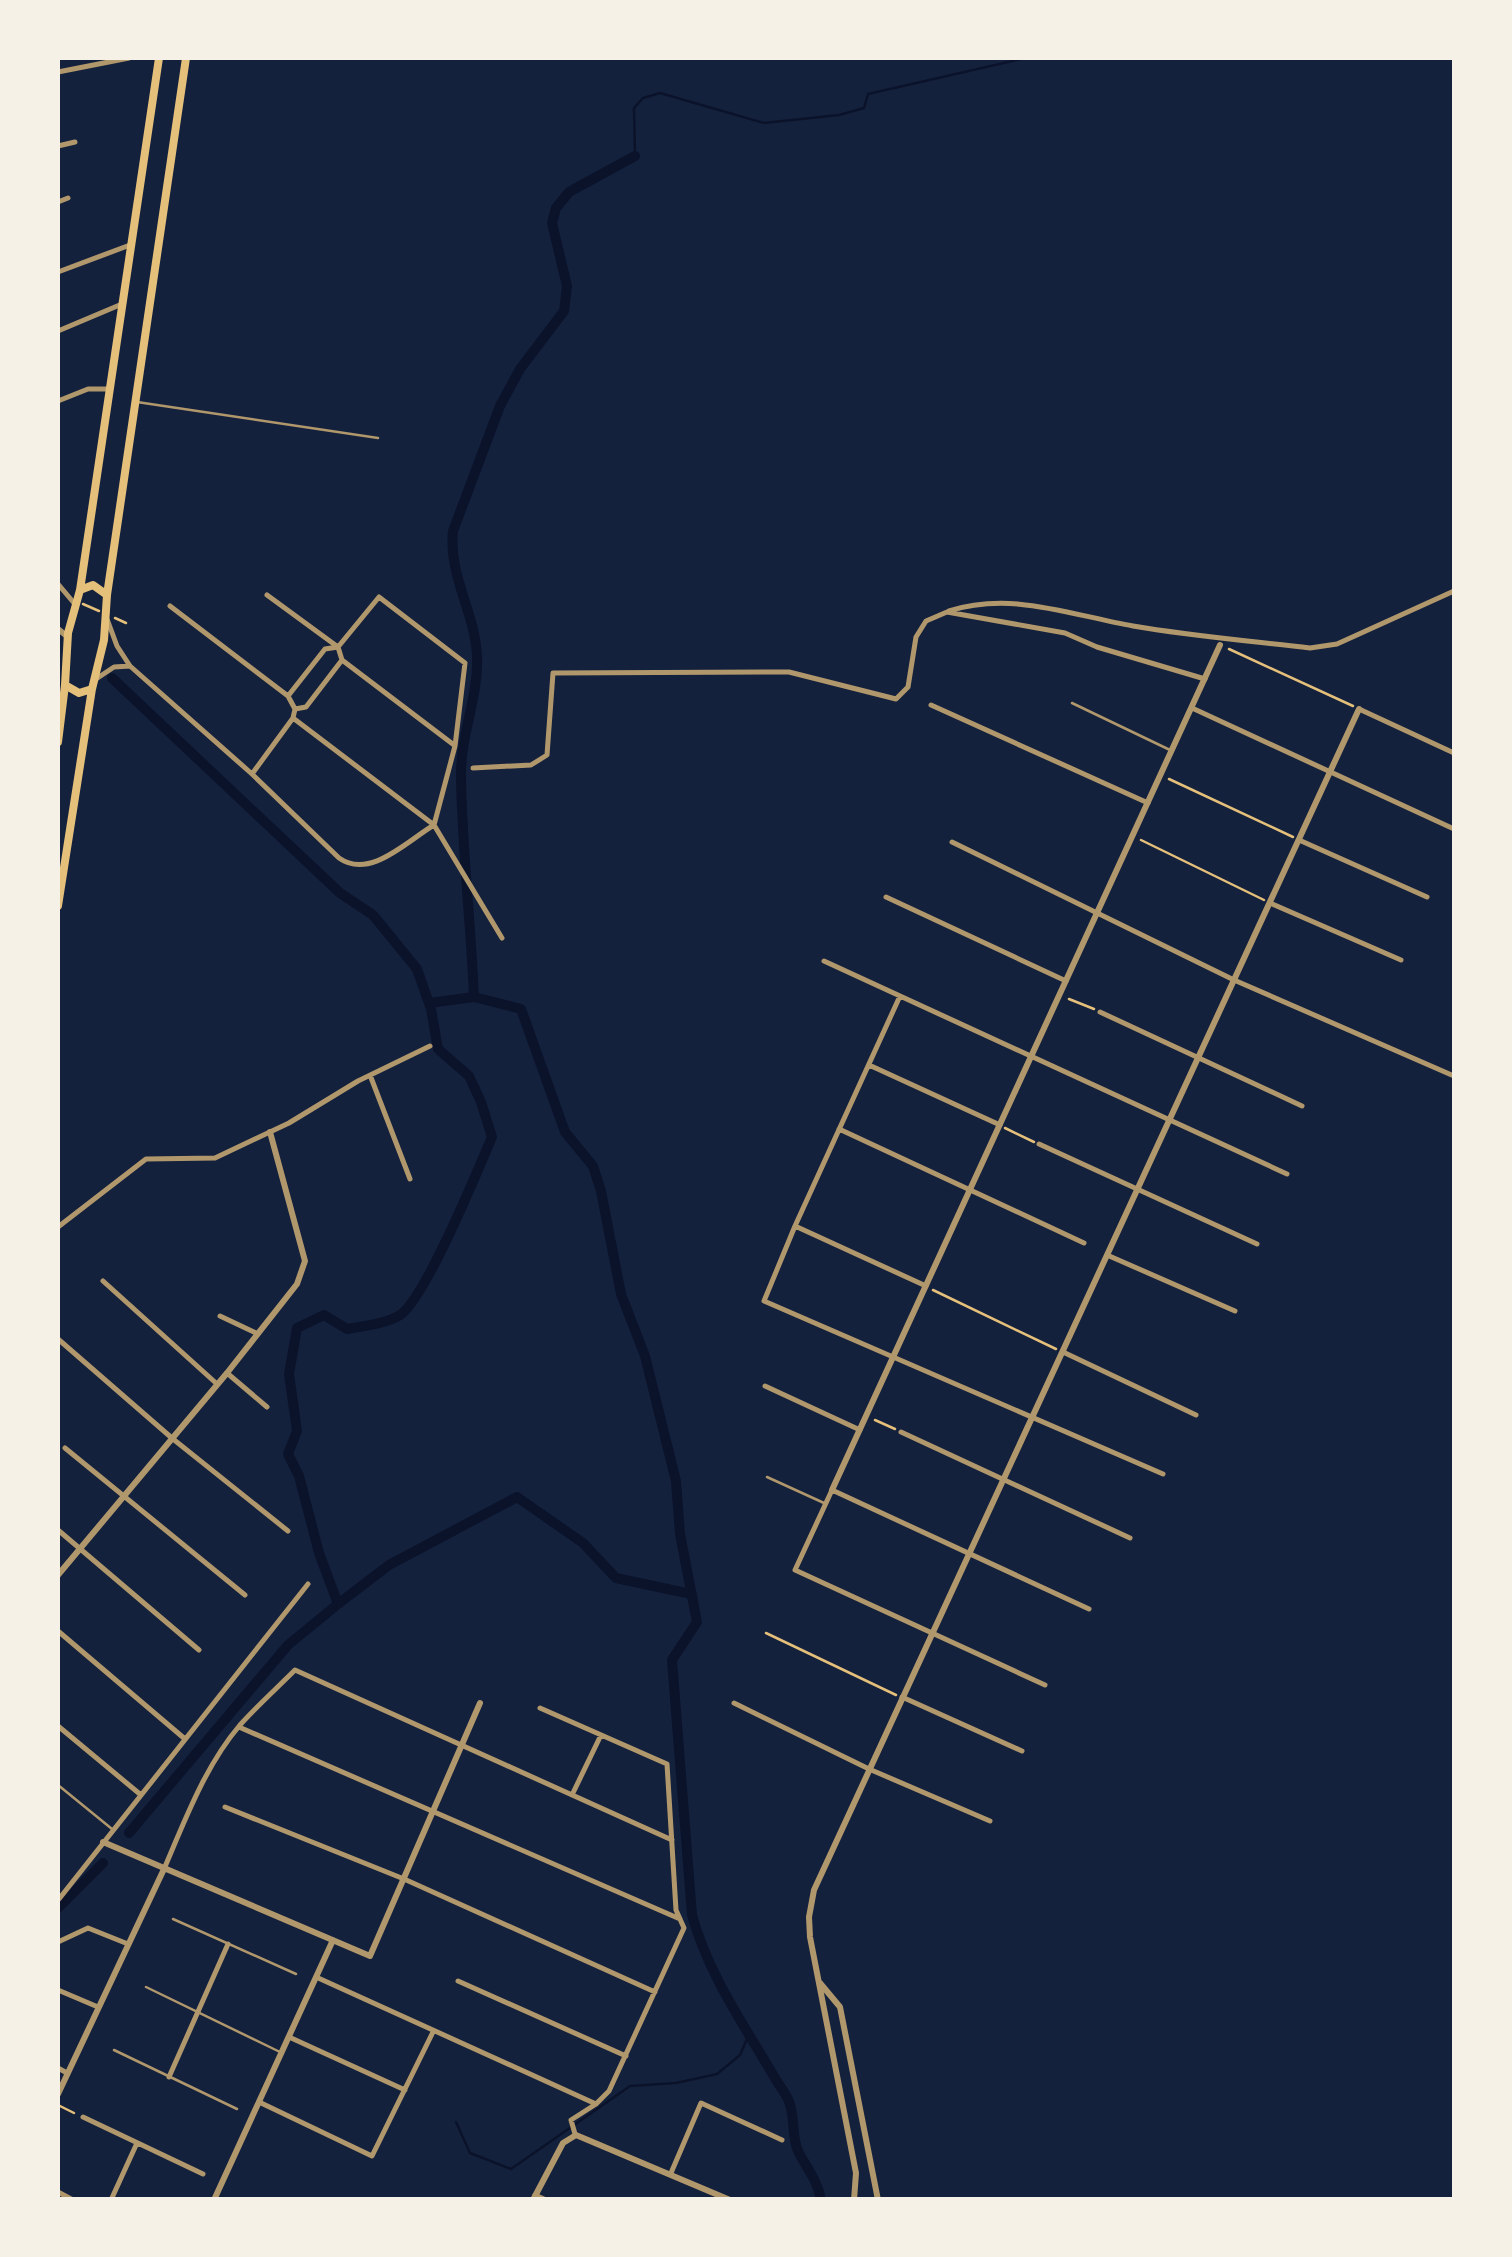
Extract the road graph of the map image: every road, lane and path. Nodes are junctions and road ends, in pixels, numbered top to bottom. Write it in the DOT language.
graph roads {
  1 [pos="129,58"];
  2 [pos="159,58"];
  3 [pos="186,58"];
  4 [pos="58,72"];
  5 [pos="75,142"];
  6 [pos="58,146"];
  7 [pos="68,198"];
  8 [pos="58,202"];
  9 [pos="131,244"];
  10 [pos="58,272"];
  11 [pos="122,304"];
  12 [pos="58,331"];
  13 [pos="108,389"];
  14 [pos="58,401"];
  15 [pos="135,402"];
  16 [pos="378,438"];
  17 [pos="58,584"];
  18 [pos="80,590"];
  19 [pos="1454,591"];
  20 [pos="108,594"];
  21 [pos="267,596"];
  22 [pos="76,603"];
  23 [pos="170,606"];
  24 [pos="947,612"];
  25 [pos="106,617"];
  26 [pos="126,623"];
  27 [pos="58,629"];
  28 [pos="68,636"];
  29 [pos="58,641"];
  30 [pos="1220,646"];
  31 [pos="338,647"];
  32 [pos="342,660"];
  33 [pos="130,666"];
  34 [pos="1205,679"];
  35 [pos="93,685"];
  36 [pos="61,686"];
  37 [pos="288,696"];
  38 [pos="1072,703"];
  39 [pos="931,704"];
  40 [pos="1192,708"];
  41 [pos="295,709"];
  42 [pos="1359,709"];
  43 [pos="293,718"];
  44 [pos="58,742"];
  45 [pos="455,746"];
  46 [pos="1172,751"];
  47 [pos="1454,753"];
  48 [pos="474,768"];
  49 [pos="1330,771"];
  50 [pos="252,774"];
  51 [pos="1161,775"];
  52 [pos="1148,803"];
  53 [pos="434,825"];
  54 [pos="1454,829"];
  55 [pos="1132,836"];
  56 [pos="1299,840"];
  57 [pos="952,842"];
  58 [pos="886,897"];
  59 [pos="1426,897"];
  60 [pos="1270,903"];
  61 [pos="58,906"];
  62 [pos="1097,913"];
  63 [pos="502,938"];
  64 [pos="1402,960"];
  65 [pos="824,961"];
  66 [pos="1234,980"];
  67 [pos="1066,981"];
  68 [pos="1060,995"];
  69 [pos="900,996"];
  70 [pos="1100,1012"];
  71 [pos="430,1046"];
  72 [pos="1031,1056"];
  73 [pos="1198,1056"];
  74 [pos="868,1065"];
  75 [pos="370,1075"];
  76 [pos="1454,1076"];
  77 [pos="1302,1106"];
  78 [pos="1169,1121"];
  79 [pos="1000,1126"];
  80 [pos="839,1129"];
  81 [pos="270,1132"];
  82 [pos="1040,1144"];
  83 [pos="1287,1174"];
  84 [pos="410,1179"];
  85 [pos="970,1189"];
  86 [pos="1136,1191"];
  87 [pos="795,1226"];
  88 [pos="58,1227"];
  89 [pos="1084,1243"];
  90 [pos="1257,1244"];
  91 [pos="1107,1255"];
  92 [pos="103,1281"];
  93 [pos="926,1286"];
  94 [pos="1235,1311"];
  95 [pos="220,1316"];
  96 [pos="258,1334"];
  97 [pos="58,1339"];
  98 [pos="1062,1351"];
  99 [pos="894,1356"];
  100 [pos="227,1373"];
  101 [pos="217,1384"];
  102 [pos="765,1386"];
  103 [pos="267,1407"];
  104 [pos="1196,1415"];
  105 [pos="866,1416"];
  106 [pos="1032,1416"];
  107 [pos="860,1430"];
  108 [pos="901,1432"];
  109 [pos="173,1439"];
  110 [pos="65,1448"];
  111 [pos="1163,1474"];
  112 [pos="767,1477"];
  113 [pos="1002,1481"];
  114 [pos="832,1490"];
  115 [pos="124,1495"];
  116 [pos="826,1504"];
  117 [pos="58,1530"];
  118 [pos="288,1531"];
  119 [pos="1130,1538"];
  120 [pos="80,1548"];
  121 [pos="969,1553"];
  122 [pos="58,1575"];
  123 [pos="308,1584"];
  124 [pos="246,1595"];
  125 [pos="1089,1609"];
  126 [pos="58,1631"];
  127 [pos="766,1633"];
  128 [pos="932,1633"];
  129 [pos="199,1650"];
  130 [pos="1045,1685"];
  131 [pos="902,1697"];
  132 [pos="480,1703"];
  133 [pos="734,1703"];
  134 [pos="540,1708"];
  135 [pos="58,1726"];
  136 [pos="238,1727"];
  137 [pos="601,1735"];
  138 [pos="186,1739"];
  139 [pos="462,1745"];
  140 [pos="1022,1751"];
  141 [pos="869,1769"];
  142 [pos="58,1785"];
  143 [pos="141,1795"];
  144 [pos="572,1795"];
  145 [pos="225,1806"];
  146 [pos="433,1811"];
  147 [pos="990,1821"];
  148 [pos="114,1830"];
  149 [pos="672,1840"];
  150 [pos="104,1842"];
  151 [pos="164,1868"];
  152 [pos="404,1878"];
  153 [pos="59,1899"];
  154 [pos="680,1919"];
  155 [pos="174,1920"];
  156 [pos="333,1940"];
  157 [pos="58,1942"];
  158 [pos="128,1944"];
  159 [pos="228,1944"];
  160 [pos="296,1974"];
  161 [pos="316,1977"];
  162 [pos="458,1981"];
  163 [pos="819,1982"];
  164 [pos="146,1987"];
  165 [pos="58,1990"];
  166 [pos="656,1992"];
  167 [pos="98,2007"];
  168 [pos="198,2012"];
  169 [pos="433,2032"];
  170 [pos="288,2037"];
  171 [pos="114,2050"];
  172 [pos="281,2053"];
  173 [pos="626,2056"];
  174 [pos="58,2068"];
  175 [pos="68,2073"];
  176 [pos="170,2077"];
  177 [pos="405,2090"];
  178 [pos="58,2094"];
  179 [pos="259,2102"];
  180 [pos="596,2104"];
  181 [pos="58,2105"];
  182 [pos="237,2109"];
  183 [pos="83,2116"];
  184 [pos="576,2135"];
  185 [pos="782,2140"];
  186 [pos="137,2143"];
  187 [pos="671,2173"];
  188 [pos="203,2174"];
  189 [pos="58,2192"];
  190 [pos="534,2197"];
  191 [pos="73,2200"];
  192 [pos="111,2200"];
  193 [pos="214,2200"];
  194 [pos="546,2200"];
  195 [pos="730,2200"];
  196 [pos="854,2200"];
  197 [pos="878,2200"];
  1 -- 4 [label="street"];
  2 -- 9 [label="highway"];
  3 -- 15 [label="highway"];
  5 -- 6 [label="street"];
  7 -- 8 [label="street"];
  9 -- 10 [label="street"];
  9 -- 11 [label="highway"];
  11 -- 12 [label="street"];
  11 -- 13 [label="highway"];
  13 -- 14 [label="street"];
  13 -- 18 [label="highway"];
  15 -- 16 [label="lane"];
  15 -- 20 [label="highway"];
  17 -- 22 [label="street"];
  18 -- 20 [label="highway"];
  18 -- 22 [label="highway"];
  19 -- 24 [label="street"];
  20 -- 25 [label="highway"];
  21 -- 31 [label="street"];
  22 -- 26 [label="path"];
  22 -- 28 [label="highway"];
  23 -- 37 [label="street"];
  24 -- 34 [label="street"];
  24 -- 48 [label="street"];
  25 -- 33 [label="street"];
  25 -- 35 [label="highway"];
  27 -- 28 [label="street"];
  28 -- 29 [label="street"];
  28 -- 36 [label="highway"];
  30 -- 34 [label="street"];
  30 -- 42 [label="path"];
  31 -- 32 [label="street"];
  31 -- 37 [label="street"];
  31 -- 45 [label="street"];
  32 -- 41 [label="street"];
  32 -- 45 [label="street"];
  33 -- 35 [label="street"];
  33 -- 50 [label="street"];
  34 -- 40 [label="street"];
  35 -- 36 [label="highway"];
  35 -- 61 [label="highway"];
  36 -- 44 [label="highway"];
  37 -- 41 [label="street"];
  38 -- 46 [label="lane"];
  39 -- 52 [label="street"];
  40 -- 46 [label="street"];
  40 -- 49 [label="street"];
  41 -- 43 [label="street"];
  42 -- 47 [label="street"];
  42 -- 49 [label="street"];
  43 -- 50 [label="street"];
  43 -- 53 [label="street"];
  45 -- 53 [label="street"];
  46 -- 51 [label="street"];
  49 -- 54 [label="street"];
  49 -- 56 [label="street"];
  50 -- 53 [label="street"];
  51 -- 52 [label="street"];
  51 -- 56 [label="path"];
  52 -- 55 [label="street"];
  53 -- 63 [label="street"];
  55 -- 60 [label="path"];
  55 -- 62 [label="street"];
  56 -- 59 [label="street"];
  56 -- 60 [label="street"];
  57 -- 62 [label="street"];
  58 -- 67 [label="street"];
  60 -- 64 [label="street"];
  60 -- 66 [label="street"];
  62 -- 66 [label="street"];
  62 -- 67 [label="street"];
  65 -- 69 [label="street"];
  66 -- 73 [label="street"];
  66 -- 76 [label="street"];
  67 -- 68 [label="street"];
  68 -- 70 [label="path"];
  68 -- 72 [label="street"];
  69 -- 72 [label="street"];
  69 -- 74 [label="street"];
  70 -- 73 [label="street"];
  71 -- 75 [label="street"];
  72 -- 78 [label="street"];
  72 -- 79 [label="street"];
  73 -- 77 [label="street"];
  73 -- 78 [label="street"];
  74 -- 79 [label="street"];
  74 -- 80 [label="street"];
  75 -- 81 [label="street"];
  75 -- 84 [label="street"];
  78 -- 83 [label="street"];
  78 -- 86 [label="street"];
  79 -- 82 [label="path"];
  79 -- 85 [label="street"];
  80 -- 85 [label="street"];
  80 -- 87 [label="street"];
  81 -- 88 [label="street"];
  81 -- 96 [label="street"];
  82 -- 86 [label="street"];
  85 -- 89 [label="street"];
  85 -- 93 [label="street"];
  86 -- 90 [label="street"];
  86 -- 91 [label="street"];
  87 -- 93 [label="street"];
  87 -- 99 [label="street"];
  91 -- 94 [label="street"];
  91 -- 98 [label="street"];
  92 -- 101 [label="street"];
  93 -- 98 [label="path"];
  93 -- 99 [label="street"];
  95 -- 96 [label="street"];
  96 -- 100 [label="street"];
  97 -- 109 [label="street"];
  98 -- 104 [label="street"];
  98 -- 106 [label="street"];
  99 -- 105 [label="street"];
  99 -- 106 [label="street"];
  100 -- 101 [label="street"];
  100 -- 103 [label="street"];
  101 -- 109 [label="street"];
  102 -- 107 [label="street"];
  105 -- 107 [label="street"];
  105 -- 108 [label="path"];
  106 -- 111 [label="street"];
  106 -- 113 [label="street"];
  107 -- 114 [label="street"];
  108 -- 113 [label="street"];
  109 -- 115 [label="street"];
  109 -- 118 [label="street"];
  110 -- 115 [label="street"];
  112 -- 116 [label="lane"];
  113 -- 119 [label="street"];
  113 -- 121 [label="street"];
  114 -- 116 [label="street"];
  114 -- 121 [label="street"];
  115 -- 120 [label="street"];
  115 -- 124 [label="street"];
  116 -- 128 [label="street"];
  117 -- 120 [label="street"];
  120 -- 122 [label="street"];
  120 -- 129 [label="street"];
  121 -- 125 [label="street"];
  121 -- 128 [label="street"];
  123 -- 138 [label="street"];
  126 -- 138 [label="street"];
  127 -- 131 [label="path"];
  128 -- 130 [label="street"];
  128 -- 131 [label="street"];
  131 -- 140 [label="street"];
  131 -- 141 [label="street"];
  132 -- 139 [label="street"];
  133 -- 141 [label="street"];
  134 -- 137 [label="street"];
  135 -- 143 [label="street"];
  136 -- 139 [label="street"];
  136 -- 146 [label="street"];
  136 -- 151 [label="street"];
  137 -- 144 [label="street"];
  137 -- 149 [label="street"];
  138 -- 143 [label="street"];
  139 -- 144 [label="street"];
  139 -- 146 [label="street"];
  141 -- 147 [label="street"];
  141 -- 163 [label="street"];
  142 -- 148 [label="lane"];
  143 -- 148 [label="street"];
  144 -- 149 [label="street"];
  145 -- 152 [label="street"];
  146 -- 152 [label="street"];
  146 -- 154 [label="street"];
  148 -- 150 [label="street"];
  149 -- 154 [label="street"];
  150 -- 151 [label="street"];
  150 -- 153 [label="street"];
  151 -- 156 [label="street"];
  151 -- 158 [label="street"];
  152 -- 156 [label="street"];
  152 -- 166 [label="street"];
  154 -- 166 [label="street"];
  155 -- 159 [label="lane"];
  156 -- 161 [label="street"];
  157 -- 158 [label="street"];
  158 -- 167 [label="street"];
  159 -- 160 [label="lane"];
  159 -- 168 [label="street"];
  161 -- 169 [label="street"];
  161 -- 170 [label="street"];
  162 -- 173 [label="street"];
  163 -- 196 [label="street"];
  163 -- 197 [label="street"];
  164 -- 168 [label="lane"];
  165 -- 167 [label="street"];
  166 -- 173 [label="street"];
  167 -- 175 [label="street"];
  168 -- 172 [label="lane"];
  168 -- 176 [label="street"];
  169 -- 177 [label="street"];
  169 -- 180 [label="street"];
  170 -- 172 [label="street"];
  170 -- 177 [label="street"];
  171 -- 176 [label="lane"];
  172 -- 179 [label="street"];
  173 -- 180 [label="street"];
  174 -- 175 [label="street"];
  175 -- 178 [label="street"];
  176 -- 182 [label="lane"];
  177 -- 179 [label="street"];
  179 -- 193 [label="street"];
  180 -- 184 [label="street"];
  181 -- 183 [label="path"];
  183 -- 186 [label="street"];
  184 -- 187 [label="street"];
  184 -- 190 [label="street"];
  185 -- 187 [label="street"];
  186 -- 188 [label="street"];
  186 -- 192 [label="street"];
  187 -- 195 [label="street"];
  189 -- 191 [label="street"];
  190 -- 194 [label="street"];
}
